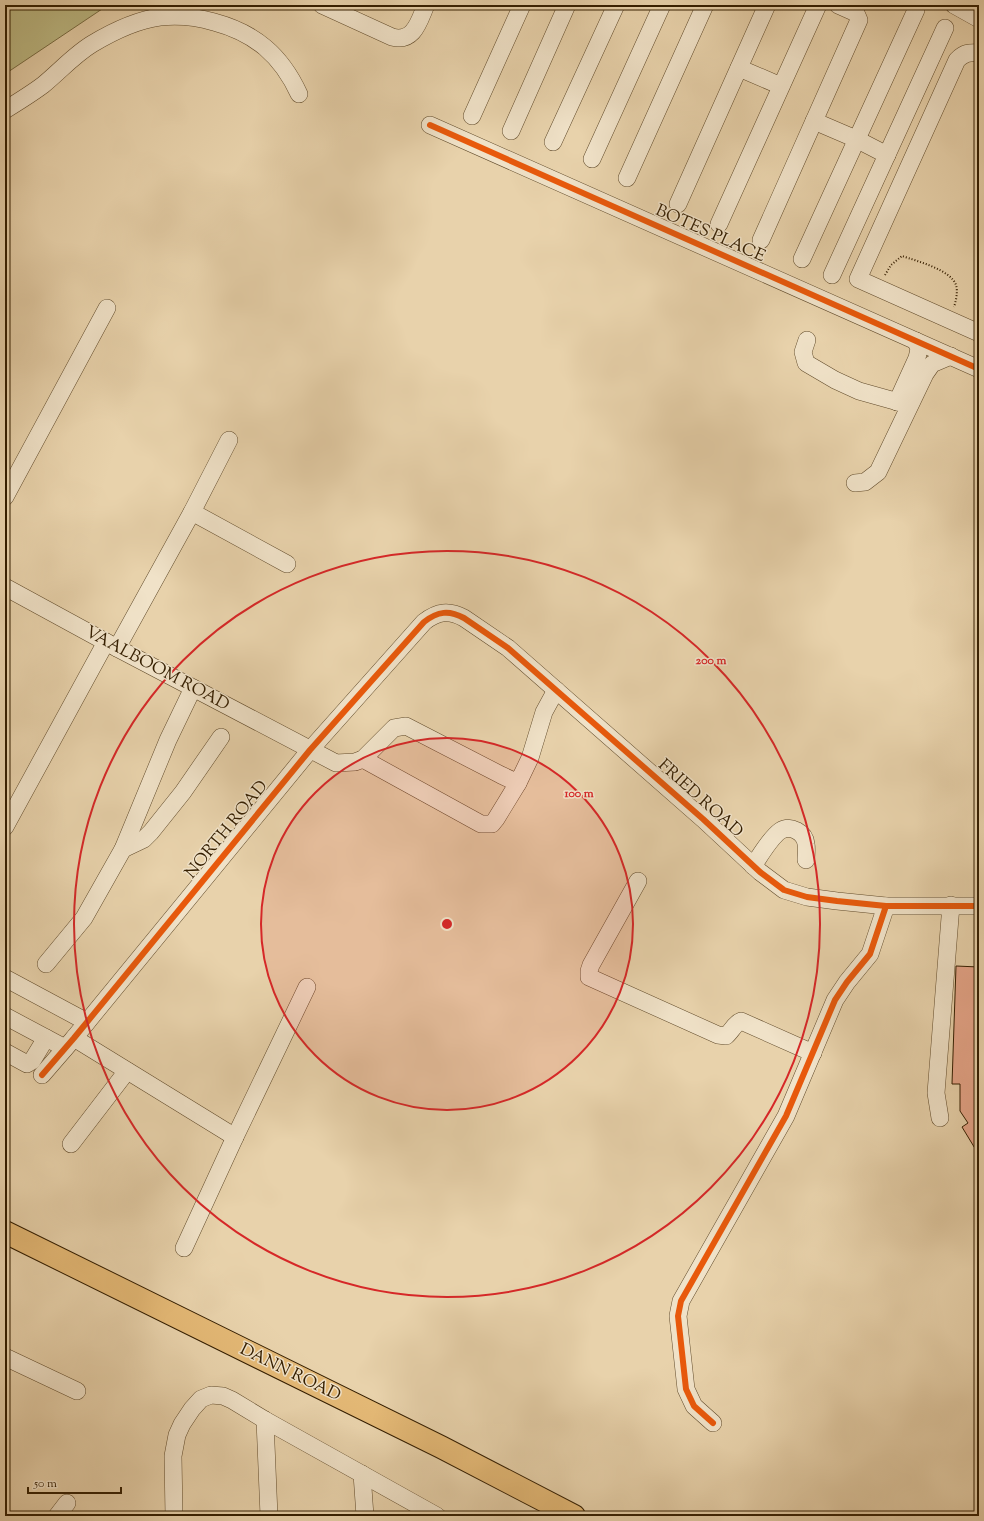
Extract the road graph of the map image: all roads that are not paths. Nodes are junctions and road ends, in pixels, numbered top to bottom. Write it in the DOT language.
graph roads {
  1 [pos="322,5"];
  2 [pos="426,5"];
  3 [pos="522,5"];
  4 [pos="567,5"];
  5 [pos="616,5"];
  6 [pos="662,5"];
  7 [pos="705,5"];
  8 [pos="768,5"];
  9 [pos="818,5"];
  10 [pos="954,5"];
  11 [pos="847,7"];
  12 [pos="916,10"];
  13 [pos="979,19"];
  14 [pos="945,28"];
  15 [pos="979,54"];
  16 [pos="739,68"];
  17 [pos="781,86"];
  18 [pos="299,94"];
  19 [pos="5,110"];
  20 [pos="472,116"];
  21 [pos="814,121"];
  22 [pos="430,125"];
  23 [pos="511,131"];
  24 [pos="856,139"];
  25 [pos="553,142"];
  26 [pos="887,155"];
  27 [pos="592,159"];
  28 [pos="627,178"];
  29 [pos="678,204"];
  30 [pos="719,224"];
  31 [pos="761,240"];
  32 [pos="802,259"];
  33 [pos="832,276"];
  34 [pos="107,308"];
  35 [pos="979,333"];
  36 [pos="807,340"];
  37 [pos="916,341"];
  38 [pos="951,356"];
  39 [pos="979,369"];
  40 [pos="903,404"];
  41 [pos="229,440"];
  42 [pos="855,483"];
  43 [pos="5,497"];
  44 [pos="192,512"];
  45 [pos="287,564"];
  46 [pos="7,593"];
  47 [pos="442,612"];
  48 [pos="112,645"];
  49 [pos="193,688"];
  50 [pos="556,690"];
  51 [pos="221,737"];
  52 [pos="310,750"];
  53 [pos="363,759"];
  54 [pos="518,783"];
  55 [pos="5,828"];
  56 [pos="123,849"];
  57 [pos="806,860"];
  58 [pos="753,866"];
  59 [pos="638,881"];
  60 [pos="951,905"];
  61 [pos="886,906"];
  62 [pos="979,906"];
  63 [pos="46,964"];
  64 [pos="5,978"];
  65 [pos="307,987"];
  66 [pos="5,988"];
  67 [pos="5,1016"];
  68 [pos="77,1034"];
  69 [pos="46,1038"];
  70 [pos="5,1052"];
  71 [pos="813,1053"];
  72 [pos="127,1071"];
  73 [pos="42,1075"];
  74 [pos="940,1118"];
  75 [pos="235,1137"];
  76 [pos="71,1144"];
  77 [pos="5,1232"];
  78 [pos="184,1248"];
  79 [pos="5,1357"];
  80 [pos="77,1392"];
  81 [pos="265,1420"];
  82 [pos="713,1423"];
  83 [pos="362,1474"];
  84 [pos="174,1516"];
  85 [pos="268,1516"];
  86 [pos="364,1516"];
  87 [pos="437,1516"];
  88 [pos="574,1516"];
  1 -- 2 [label="street"];
  3 -- 20 [label="street"];
  4 -- 23 [label="street"];
  5 -- 25 [label="street"];
  6 -- 27 [label="street"];
  7 -- 28 [label="street"];
  8 -- 16 [label="street"];
  9 -- 17 [label="street"];
  10 -- 13 [label="street"];
  11 -- 21 [label="street"];
  12 -- 24 [label="street"];
  14 -- 26 [label="street"];
  15 -- 35 [label="street"];
  16 -- 17 [label="street"];
  16 -- 29 [label="street"];
  17 -- 30 [label="street"];
  18 -- 19 [label="street"];
  21 -- 24 [label="street"];
  21 -- 31 [label="street"];
  22 -- 37 [label="street, BOTES PLACE"];
  24 -- 26 [label="street"];
  24 -- 32 [label="street"];
  26 -- 33 [label="street"];
  34 -- 43 [label="street"];
  36 -- 40 [label="street"];
  37 -- 38 [label="street, BOTES PLACE"];
  37 -- 40 [label="street"];
  38 -- 39 [label="street, BOTES PLACE"];
  38 -- 40 [label="street"];
  40 -- 42 [label="street"];
  41 -- 44 [label="street"];
  44 -- 45 [label="street"];
  44 -- 48 [label="street"];
  46 -- 48 [label="street, VAALBOOM ROAD"];
  47 -- 50 [label="street, FRIED ROAD"];
  47 -- 52 [label="street, NORTH ROAD"];
  48 -- 49 [label="street, VAALBOOM ROAD"];
  48 -- 55 [label="street"];
  49 -- 52 [label="street, VAALBOOM ROAD"];
  49 -- 56 [label="street"];
  50 -- 54 [label="street"];
  50 -- 58 [label="street, FRIED ROAD"];
  51 -- 56 [label="street"];
  52 -- 53 [label="street, VAALBOOM ROAD"];
  52 -- 68 [label="street, NORTH ROAD"];
  53 -- 54 [label="street"];
  53 -- 54 [label="street"];
  56 -- 63 [label="street"];
  57 -- 58 [label="street"];
  58 -- 61 [label="street, FRIED ROAD"];
  59 -- 71 [label="street"];
  60 -- 61 [label="street, FRIED ROAD"];
  60 -- 62 [label="street, FRIED ROAD"];
  60 -- 74 [label="street"];
  61 -- 71 [label="street"];
  64 -- 68 [label="street"];
  65 -- 75 [label="street"];
  66 -- 68 [label="street"];
  67 -- 69 [label="street"];
  68 -- 69 [label="street"];
  68 -- 72 [label="street"];
  68 -- 73 [label="street, NORTH ROAD"];
  69 -- 70 [label="street"];
  71 -- 82 [label="street"];
  72 -- 75 [label="street"];
  72 -- 76 [label="street"];
  75 -- 78 [label="street"];
  77 -- 88 [label="main road, DANN ROAD"];
  79 -- 80 [label="street"];
  81 -- 83 [label="street"];
  81 -- 84 [label="street"];
  81 -- 85 [label="street"];
  83 -- 86 [label="street"];
  83 -- 87 [label="street"];
}
